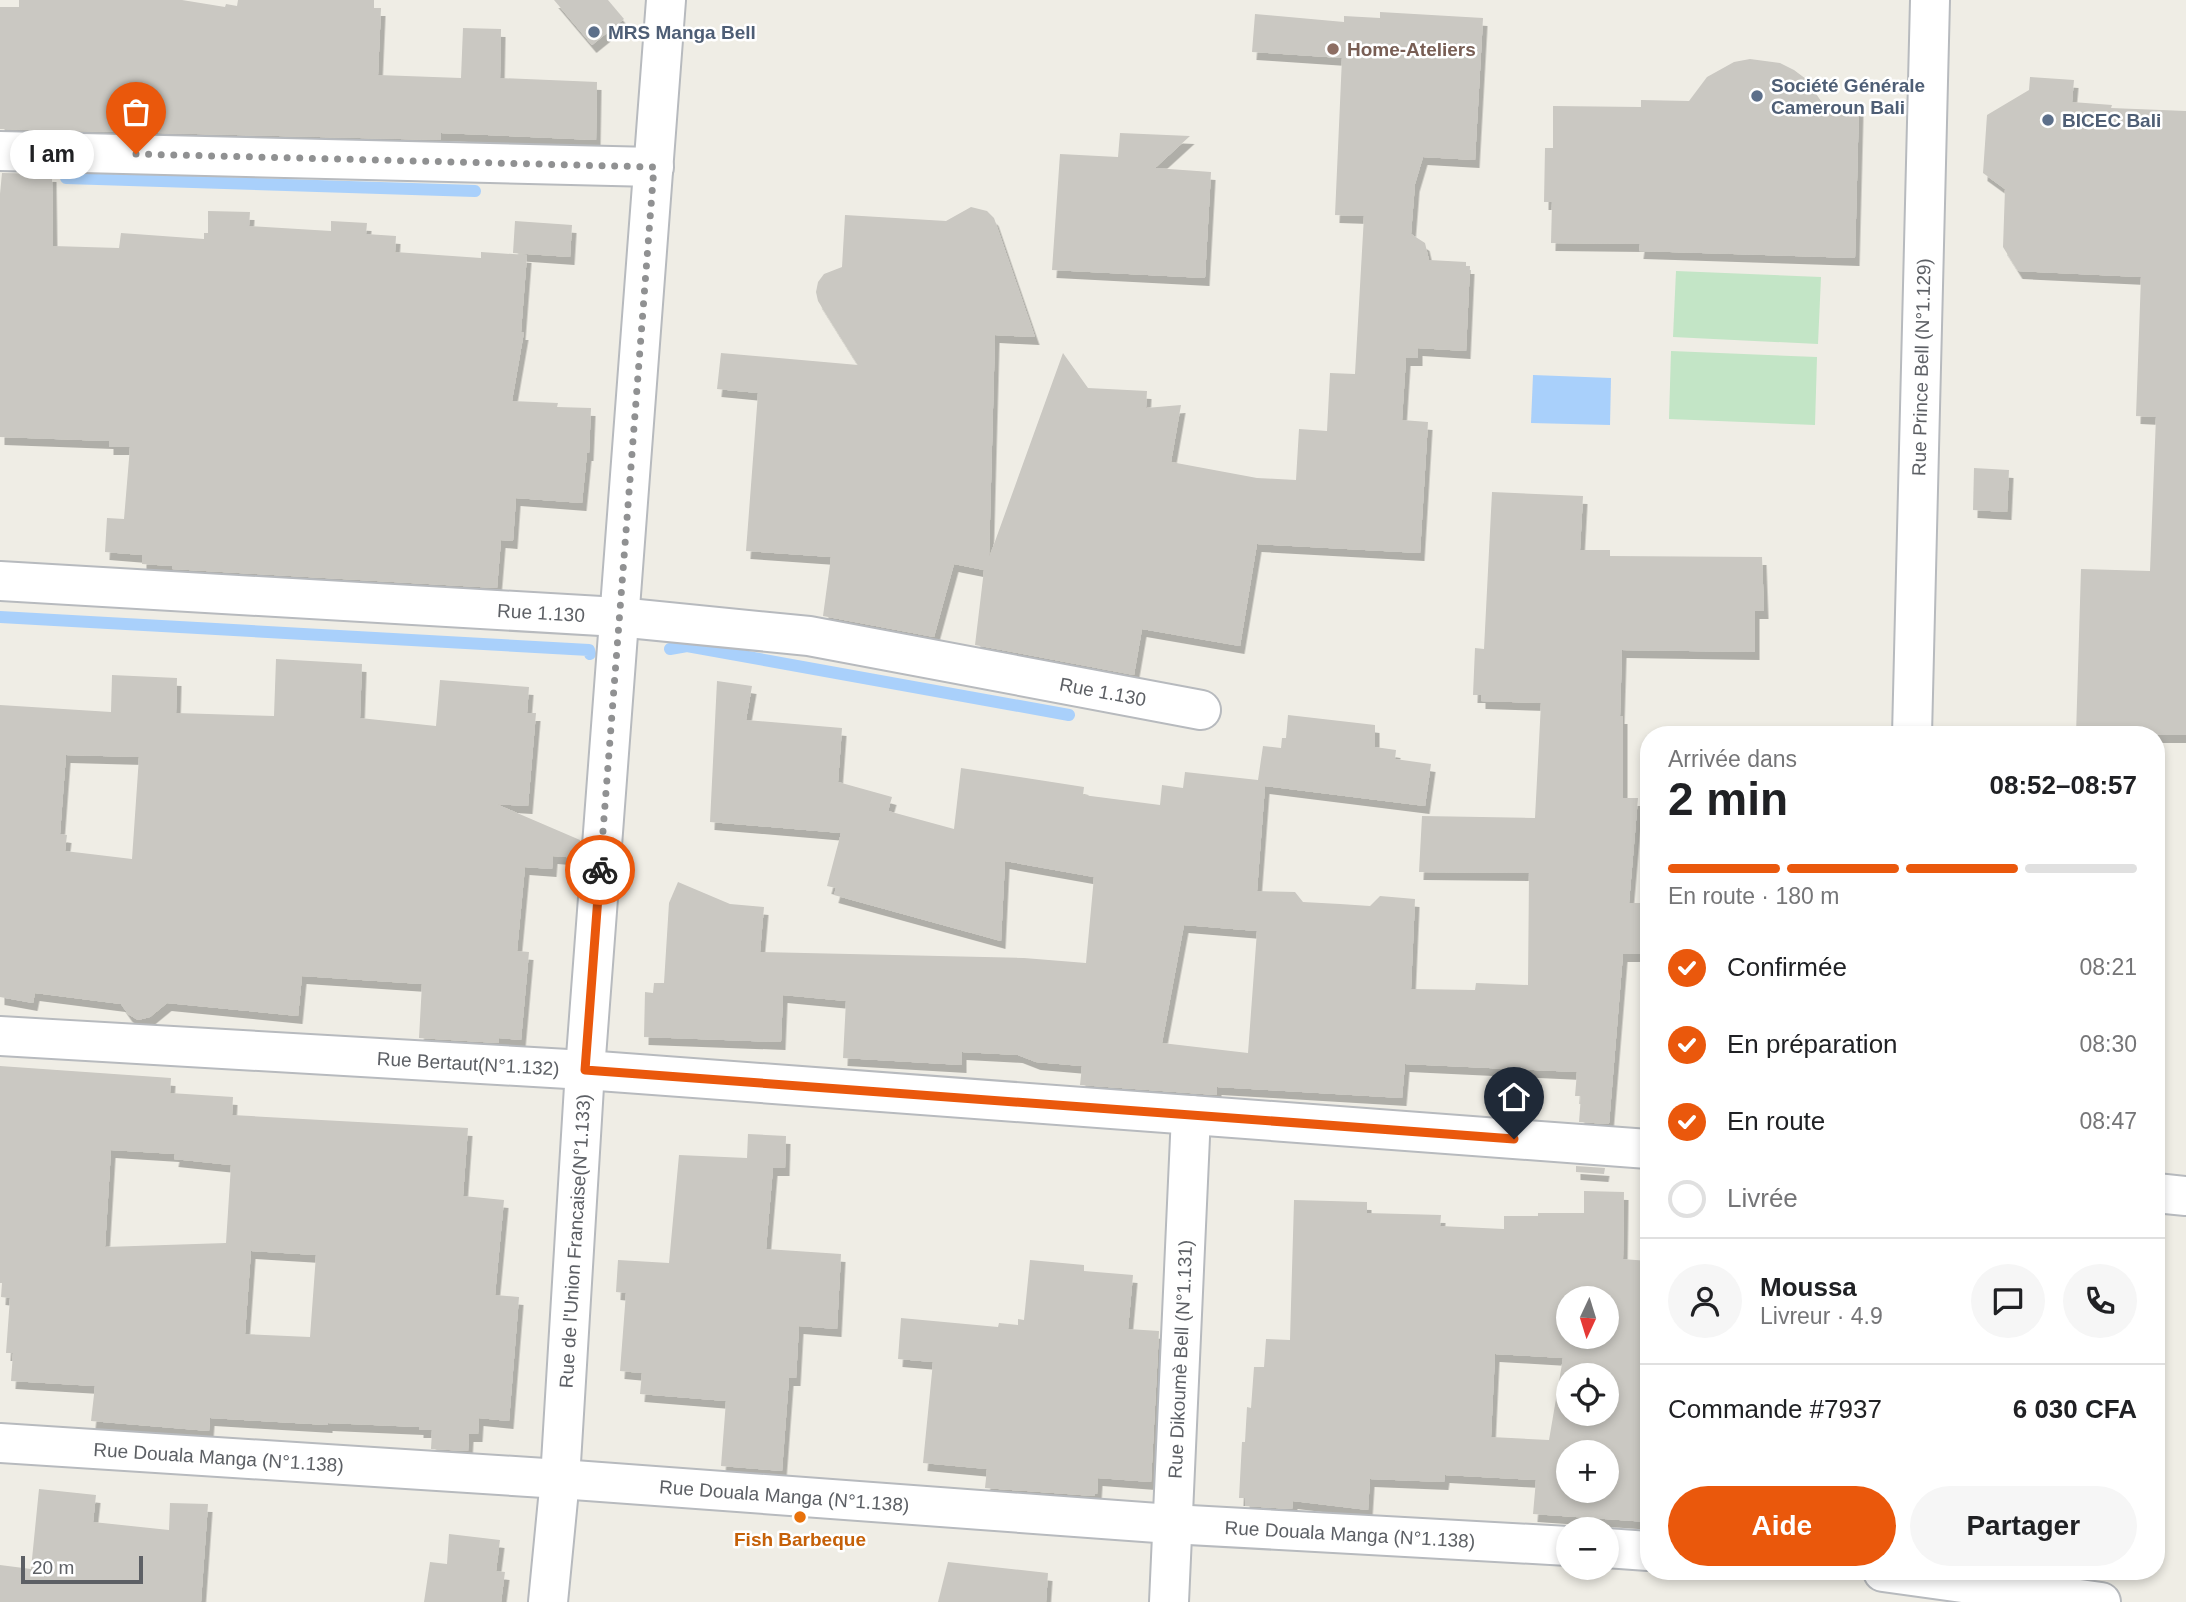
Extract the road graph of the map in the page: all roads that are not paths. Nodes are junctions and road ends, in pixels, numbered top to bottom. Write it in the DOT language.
graph roads {
  1 [pos="666,0"];
  2 [pos="1930,0"];
  3 [pos="0,151"];
  4 [pos="654,167"];
  5 [pos="0,581"];
  6 [pos="618,617"];
  7 [pos="1200,710"];
  8 [pos="1912,726"];
  9 [pos="0,1036"];
  10 [pos="585,1070"];
  11 [pos="1191,1115"];
  12 [pos="1640,1148"];
  13 [pos="2165,1194"];
  14 [pos="2186,1196"];
  15 [pos="0,1443"];
  16 [pos="559,1479"];
  17 [pos="1171,1524"];
  18 [pos="1556,1545"];
  19 [pos="1619,1549"];
  20 [pos="1640,1550"];
  21 [pos="1898,1580"];
  22 [pos="548,1602"];
  23 [pos="1168,1602"];
  24 [pos="2101,1602"];
  1 -- 4 [label="street, Rue de l'Union Francaise(N°1.133)"];
  2 -- 8 [label="street, Rue Prince Bell (N°1.129)"];
  3 -- 4 [label="street"];
  4 -- 6 [label="street, Rue de l'Union Francaise(N°1.133)"];
  5 -- 6 [label="street, Rue 1.130"];
  6 -- 7 [label="street, Rue 1.130"];
  6 -- 10 [label="street, Rue de l'Union Francaise(N°1.133)"];
  9 -- 10 [label="street, Rue Bertaut(N°1.132)"];
  10 -- 11 [label="street, Rue Bertaut(N°1.132)"];
  10 -- 16 [label="street, Rue de l'Union Francaise(N°1.133)"];
  11 -- 12 [label="street, Rue Bertaut(N°1.132)"];
  11 -- 17 [label="street, Rue Dikoumè Bell (N°1.131)"];
  13 -- 14 [label="street"];
  15 -- 16 [label="street, Rue Douala Manga (N°1.138)"];
  16 -- 17 [label="street, Rue Douala Manga (N°1.138)"];
  16 -- 22 [label="street, Rue de l'Union Francaise(N°1.133)"];
  17 -- 18 [label="street, Rue Douala Manga (N°1.138)"];
  17 -- 23 [label="street, Rue Dikoumè Bell (N°1.131)"];
  19 -- 20 [label="street"];
  21 -- 24 [label="street"];
}
